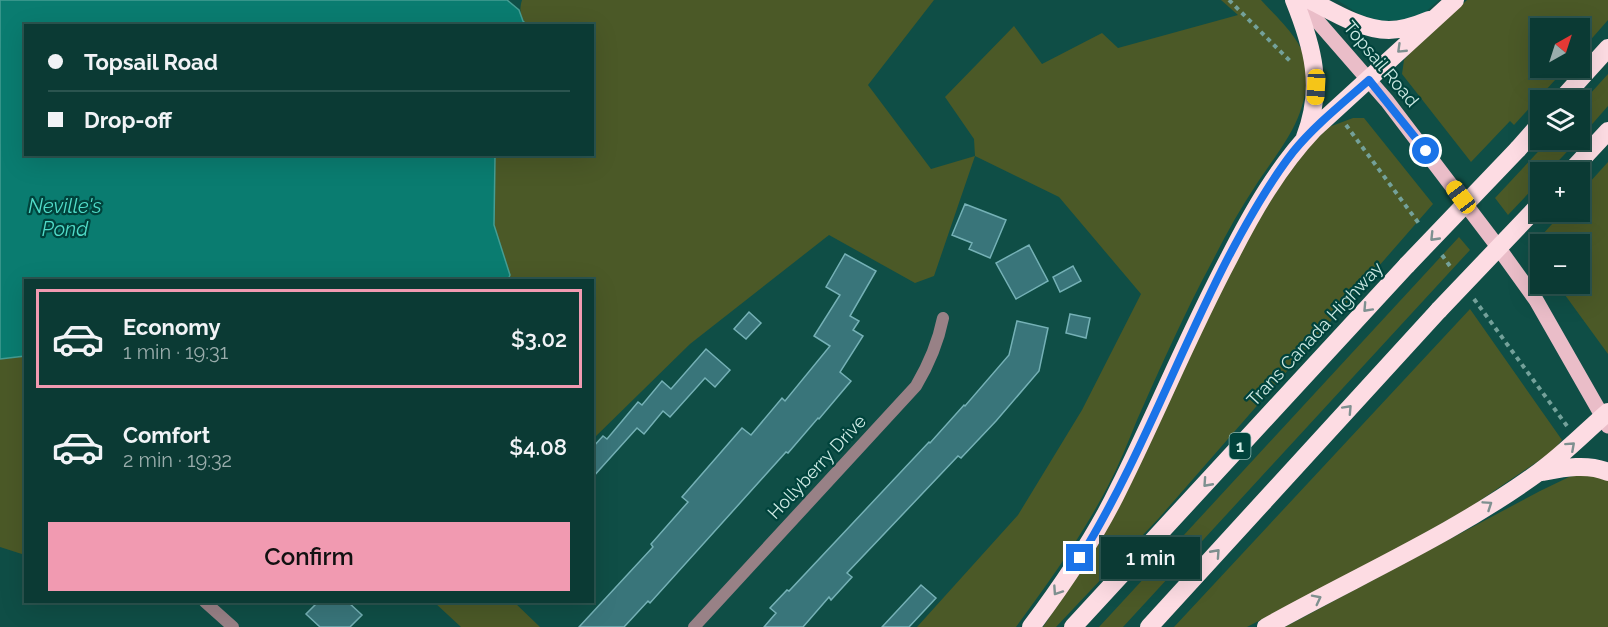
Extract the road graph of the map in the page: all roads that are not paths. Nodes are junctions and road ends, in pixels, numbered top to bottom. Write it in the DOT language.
graph roads {
  1 [pos="1294,0"];
  2 [pos="1299,0"];
  3 [pos="1310,0"];
  4 [pos="1455,0"];
  5 [pos="1434,18"];
  6 [pos="1608,48"];
  7 [pos="1369,80"];
  8 [pos="1570,90"];
  9 [pos="1608,131"];
  10 [pos="1530,135"];
  11 [pos="1303,141"];
  12 [pos="1579,162"];
  13 [pos="1530,214"];
  14 [pos="943,318"];
  15 [pos="1606,418"];
  16 [pos="1608,472"];
  17 [pos="1537,473"];
  18 [pos="206,603"];
  19 [pos="233,627"];
  20 [pos="694,627"];
  21 [pos="1031,627"];
  22 [pos="1073,627"];
  23 [pos="1149,627"];
  24 [pos="1266,627"];
  1 -- 11 [label="highway"];
  2 -- 7 [label="main road, Topsail Road"];
  3 -- 5 [label="highway"];
  4 -- 5 [label="highway"];
  5 -- 7 [label="highway, one-way"];
  6 -- 8 [label="highway"];
  7 -- 11 [label="highway"];
  7 -- 15 [label="main road, Topsail Road"];
  9 -- 12 [label="highway"];
  10 -- 22 [label="highway, Trans Canada Highway / 1, one-way, bridge"];
  11 -- 21 [label="highway, one-way"];
  23 -- 13 [label="highway, one-way, bridge"];
  14 -- 20 [label="street, Hollyberry Drive"];
  17 -- 15 [label="highway, one-way"];
  16 -- 17 [label="highway"];
  24 -- 17 [label="highway, one-way"];
  18 -- 19 [label="street"];
}
